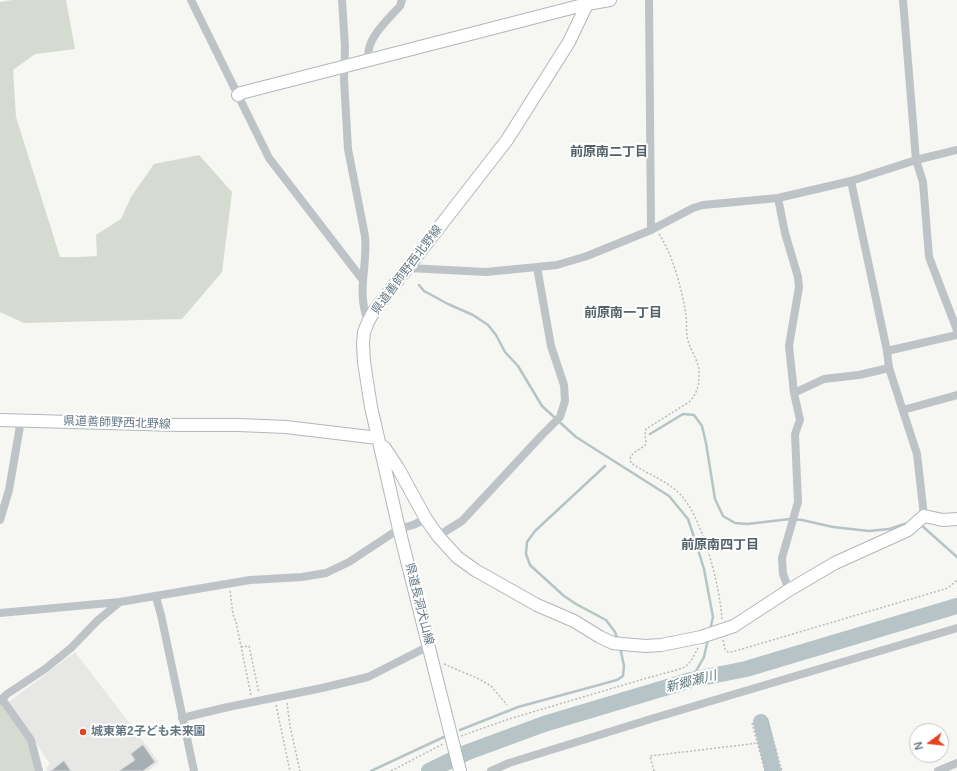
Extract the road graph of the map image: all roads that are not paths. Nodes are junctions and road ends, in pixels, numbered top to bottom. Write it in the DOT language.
graph roads {
  1 [pos="191,0"];
  2 [pos="342,0"];
  3 [pos="402,0"];
  4 [pos="610,0"];
  5 [pos="649,0"];
  6 [pos="902,0"];
  7 [pos="588,2"];
  8 [pos="369,60"];
  9 [pos="344,67"];
  10 [pos="238,95"];
  11 [pos="957,150"];
  12 [pos="916,160"];
  13 [pos="851,181"];
  14 [pos="778,198"];
  15 [pos="653,228"];
  16 [pos="537,267"];
  17 [pos="406,270"];
  18 [pos="362,279"];
  19 [pos="368,322"];
  20 [pos="957,330"];
  21 [pos="957,335"];
  22 [pos="887,351"];
  23 [pos="889,368"];
  24 [pos="794,394"];
  25 [pos="957,395"];
  26 [pos="903,410"];
  27 [pos="0,420"];
  28 [pos="21,420"];
  29 [pos="378,438"];
  30 [pos="924,516"];
  31 [pos="426,519"];
  32 [pos="957,519"];
  33 [pos="0,520"];
  34 [pos="399,529"];
  35 [pos="438,536"];
  36 [pos="789,590"];
  37 [pos="156,597"];
  38 [pos="120,602"];
  39 [pos="0,613"];
  40 [pos="957,628"];
  41 [pos="430,646"];
  42 [pos="1,700"];
  43 [pos="182,718"];
  44 [pos="957,763"];
  45 [pos="39,771"];
  46 [pos="194,771"];
  47 [pos="460,771"];
  48 [pos="491,771"];
  49 [pos="938,771"];
  1 -- 10 [label="street"];
  2 -- 9 [label="street"];
  3 -- 8 [label="street"];
  4 -- 7 [label="main road"];
  5 -- 15 [label="street"];
  6 -- 12 [label="street"];
  7 -- 8 [label="main road"];
  7 -- 17 [label="main road, 県道善師野西北野線"];
  8 -- 9 [label="main road"];
  9 -- 10 [label="main road"];
  9 -- 18 [label="street"];
  10 -- 18 [label="street"];
  11 -- 12 [label="street"];
  12 -- 13 [label="street"];
  12 -- 20 [label="street"];
  13 -- 14 [label="street"];
  13 -- 22 [label="street"];
  14 -- 15 [label="street"];
  14 -- 24 [label="street"];
  15 -- 16 [label="street"];
  16 -- 17 [label="street"];
  16 -- 35 [label="street"];
  17 -- 19 [label="main road, 県道善師野西北野線"];
  18 -- 19 [label="street"];
  19 -- 29 [label="main road, 県道善師野西北野線"];
  21 -- 22 [label="street"];
  22 -- 23 [label="street"];
  23 -- 24 [label="street"];
  23 -- 26 [label="street"];
  24 -- 36 [label="street"];
  25 -- 26 [label="street"];
  26 -- 30 [label="street"];
  27 -- 28 [label="main road, 県道善師野西北野線"];
  28 -- 29 [label="main road, 県道善師野西北野線"];
  28 -- 33 [label="street"];
  29 -- 31 [label="main road"];
  29 -- 34 [label="main road, 県道長洞犬山線"];
  30 -- 32 [label="main road"];
  30 -- 36 [label="main road"];
  31 -- 34 [label="street"];
  31 -- 35 [label="main road"];
  34 -- 37 [label="street"];
  34 -- 41 [label="main road, 県道長洞犬山線"];
  35 -- 36 [label="main road"];
  37 -- 38 [label="street"];
  37 -- 43 [label="street"];
  38 -- 39 [label="street"];
  38 -- 42 [label="street"];
  40 -- 48 [label="street"];
  41 -- 43 [label="street"];
  41 -- 47 [label="main road, 県道長洞犬山線"];
  42 -- 45 [label="street"];
  43 -- 46 [label="street"];
  44 -- 49 [label="street"];
}
